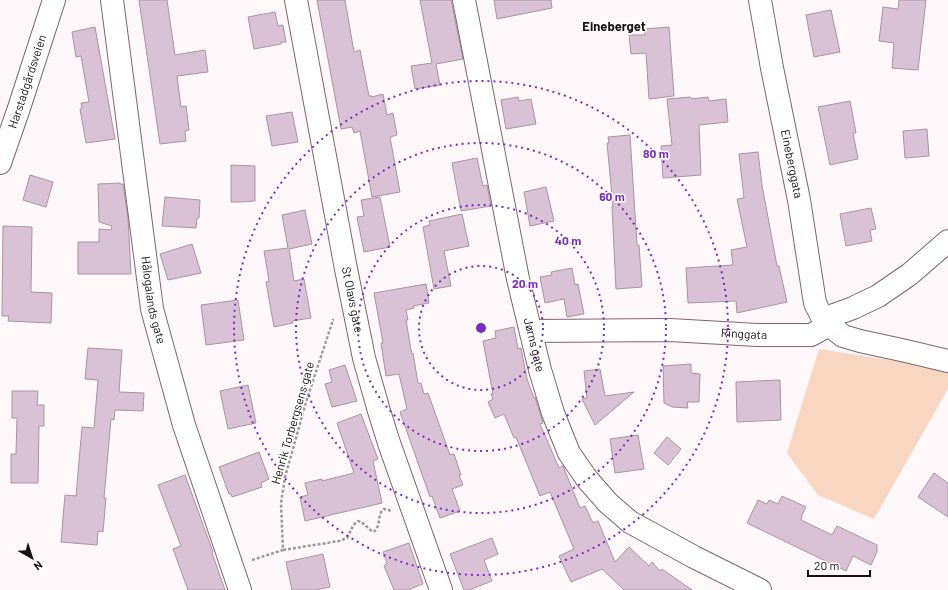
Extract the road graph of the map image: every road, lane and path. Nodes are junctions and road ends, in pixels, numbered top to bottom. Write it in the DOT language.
graph roads {
  1 [pos="54,0"];
  2 [pos="112,0"];
  3 [pos="296,0"];
  4 [pos="464,0"];
  5 [pos="760,0"];
  6 [pos="0,163"];
  7 [pos="948,241"];
  8 [pos="355,314"];
  9 [pos="826,322"];
  10 [pos="531,331"];
  11 [pos="948,361"];
  12 [pos="393,514"];
  13 [pos="283,550"];
  14 [pos="233,567"];
  15 [pos="240,590"];
  16 [pos="442,590"];
  17 [pos="760,590"];
  1 -- 6 [label="street, Harstadgårdsveien"];
  2 -- 14 [label="street, Hålogalands gate"];
  3 -- 8 [label="street, St Olavs gate"];
  4 -- 10 [label="street, Jørns gate"];
  5 -- 9 [label="street, Eineberggata"];
  7 -- 9 [label="street, Ringgata"];
  8 -- 13 [label="path, Henrik Torbergsens gate"];
  8 -- 16 [label="street, St Olavs gate"];
  9 -- 10 [label="street, Ringgata"];
  9 -- 11 [label="street"];
  10 -- 17 [label="street, Jørns gate"];
  12 -- 13 [label="path"];
  13 -- 14 [label="path"];
  14 -- 15 [label="street, Hålogalands gate"];
}
